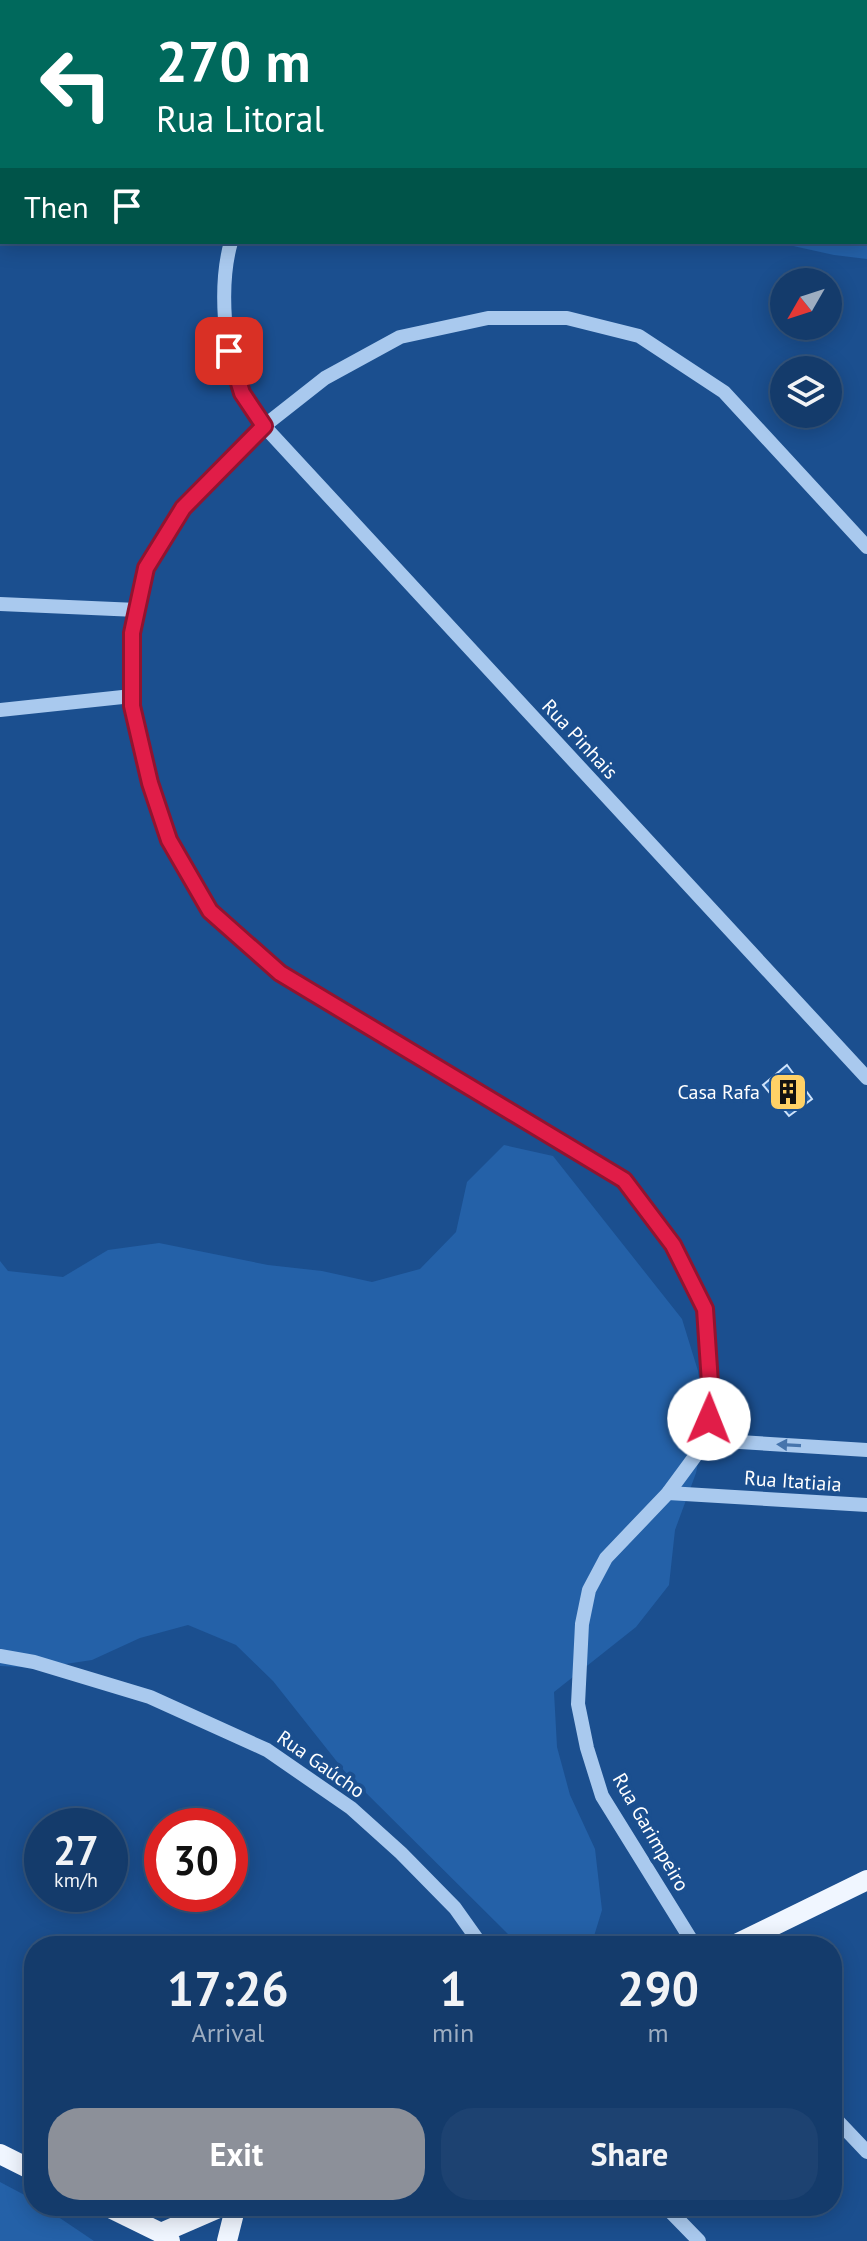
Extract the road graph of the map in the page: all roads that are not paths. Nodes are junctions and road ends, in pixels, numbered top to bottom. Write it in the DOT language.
graph roads {
  1 [pos="231,244"];
  2 [pos="264,426"];
  3 [pos="867,547"];
  4 [pos="0,604"];
  5 [pos="137,610"];
  6 [pos="132,696"];
  7 [pos="0,710"];
  8 [pos="867,1078"];
  9 [pos="707,1440"];
  10 [pos="867,1450"];
  11 [pos="668,1493"];
  12 [pos="867,1505"];
  13 [pos="0,1656"];
  14 [pos="867,1880"];
  15 [pos="475,1936"];
  16 [pos="689,1936"];
  17 [pos="752,1936"];
  18 [pos="842,2126"];
  19 [pos="867,2152"];
  20 [pos="0,2154"];
  21 [pos="24,2166"];
  22 [pos="125,2216"];
  23 [pos="205,2216"];
  24 [pos="233,2216"];
  25 [pos="675,2216"];
  26 [pos="166,2237"];
  27 [pos="227,2241"];
  28 [pos="699,2241"];
  1 -- 2 [label="street, Rua Pinhais"];
  2 -- 3 [label="street"];
  2 -- 5 [label="street"];
  2 -- 8 [label="street, Rua Pinhais"];
  4 -- 5 [label="street"];
  5 -- 6 [label="street"];
  6 -- 7 [label="street"];
  6 -- 9 [label="street"];
  10 -- 9 [label="street, Rua Itatiaia, one-way"];
  9 -- 11 [label="street, Rua Garimpeiro"];
  11 -- 12 [label="street, Rua Itatiaia"];
  11 -- 16 [label="street, Rua Garimpeiro"];
  13 -- 15 [label="street, Rua Gaúcho"];
  14 -- 17 [label="main road"];
  18 -- 19 [label="street"];
  20 -- 21 [label="main road"];
  22 -- 26 [label="main road"];
  23 -- 26 [label="main road"];
  24 -- 27 [label="main road"];
  25 -- 28 [label="street"];
}
